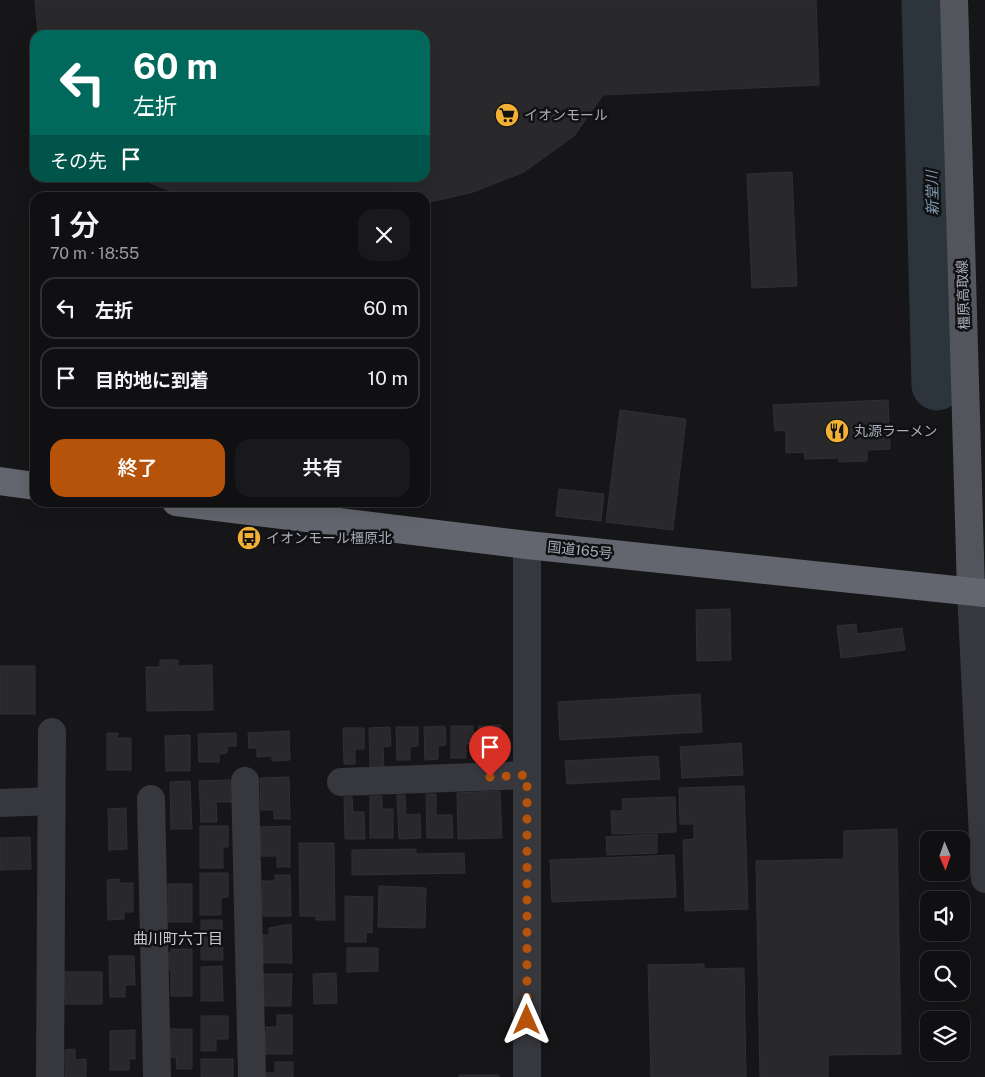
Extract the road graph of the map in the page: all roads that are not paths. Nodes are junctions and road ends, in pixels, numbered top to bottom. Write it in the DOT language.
graph roads {
  1 [pos="954,0"];
  2 [pos="0,481"];
  3 [pos="30,485"];
  4 [pos="217,507"];
  5 [pos="527,545"];
  6 [pos="978,592"];
  7 [pos="52,732"];
  8 [pos="527,775"];
  9 [pos="245,781"];
  10 [pos="341,782"];
  11 [pos="151,799"];
  12 [pos="51,801"];
  13 [pos="0,803"];
  14 [pos="985,879"];
  15 [pos="50,1077"];
  16 [pos="157,1077"];
  17 [pos="252,1077"];
  18 [pos="527,1077"];
  1 -- 6 [label="main road, 橿原高取線"];
  2 -- 3 [label="highway"];
  4 -- 5 [label="highway, 国道165号"];
  5 -- 6 [label="highway, 国道165号"];
  5 -- 8 [label="street"];
  6 -- 14 [label="street"];
  7 -- 12 [label="street"];
  8 -- 10 [label="street"];
  8 -- 18 [label="street"];
  9 -- 17 [label="street"];
  11 -- 16 [label="street"];
  12 -- 13 [label="street"];
  12 -- 15 [label="street"];
}
